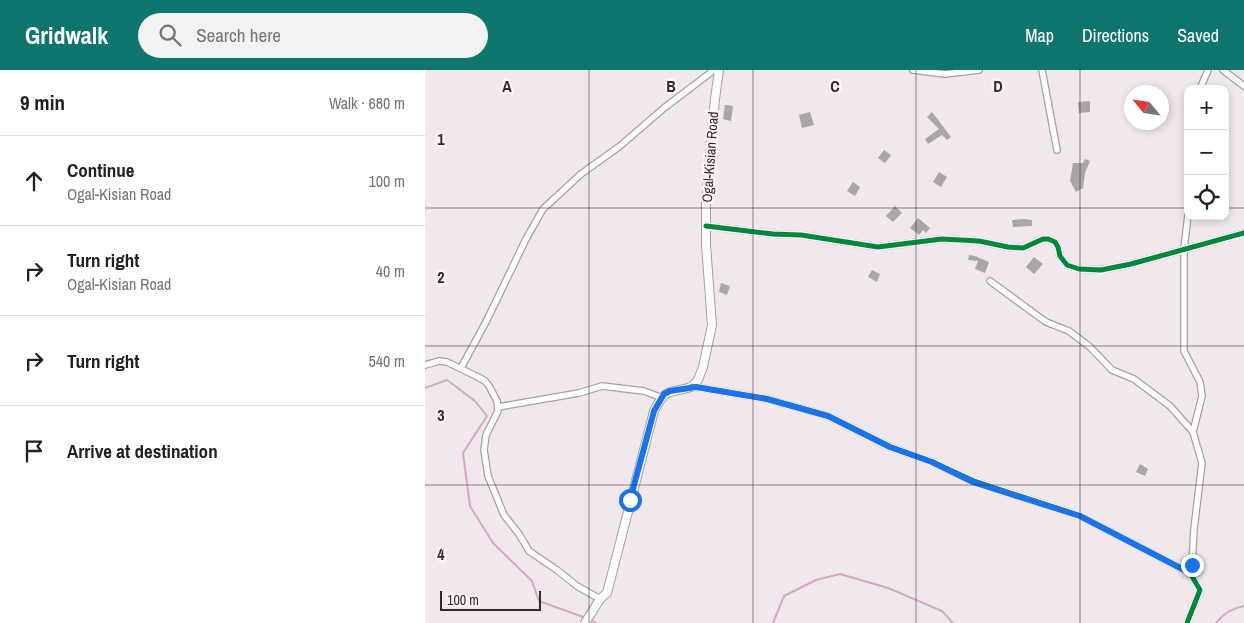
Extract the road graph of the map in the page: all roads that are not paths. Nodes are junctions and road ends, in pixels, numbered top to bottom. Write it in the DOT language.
graph roads {
  1 [pos="715,70"];
  2 [pos="719,70"];
  3 [pos="913,70"];
  4 [pos="979,70"];
  5 [pos="1042,70"];
  6 [pos="1208,70"];
  7 [pos="1223,70"];
  8 [pos="1202,85"];
  9 [pos="1244,86"];
  10 [pos="1057,150"];
  11 [pos="1187,220"];
  12 [pos="706,226"];
  13 [pos="1244,233"];
  14 [pos="1184,249"];
  15 [pos="989,281"];
  16 [pos="425,365"];
  17 [pos="461,368"];
  18 [pos="691,388"];
  19 [pos="661,398"];
  20 [pos="498,407"];
  21 [pos="1193,432"];
  22 [pos="1190,573"];
  23 [pos="600,599"];
  24 [pos="586,623"];
  25 [pos="1187,623"];
  1 -- 17 [label="street"];
  2 -- 12 [label="main road, Ogal-Kisian Road"];
  3 -- 4 [label="street"];
  5 -- 10 [label="street"];
  6 -- 8 [label="street"];
  7 -- 9 [label="street"];
  11 -- 14 [label="street"];
  12 -- 14 [label="street"];
  12 -- 18 [label="main road, Ogal-Kisian Road"];
  13 -- 14 [label="street"];
  14 -- 21 [label="street"];
  15 -- 21 [label="street"];
  16 -- 17 [label="street"];
  17 -- 20 [label="street"];
  18 -- 19 [label="main road"];
  18 -- 22 [label="street"];
  19 -- 20 [label="street"];
  19 -- 23 [label="main road"];
  20 -- 23 [label="street"];
  21 -- 22 [label="street"];
  22 -- 25 [label="street"];
  23 -- 24 [label="main road"];
}
